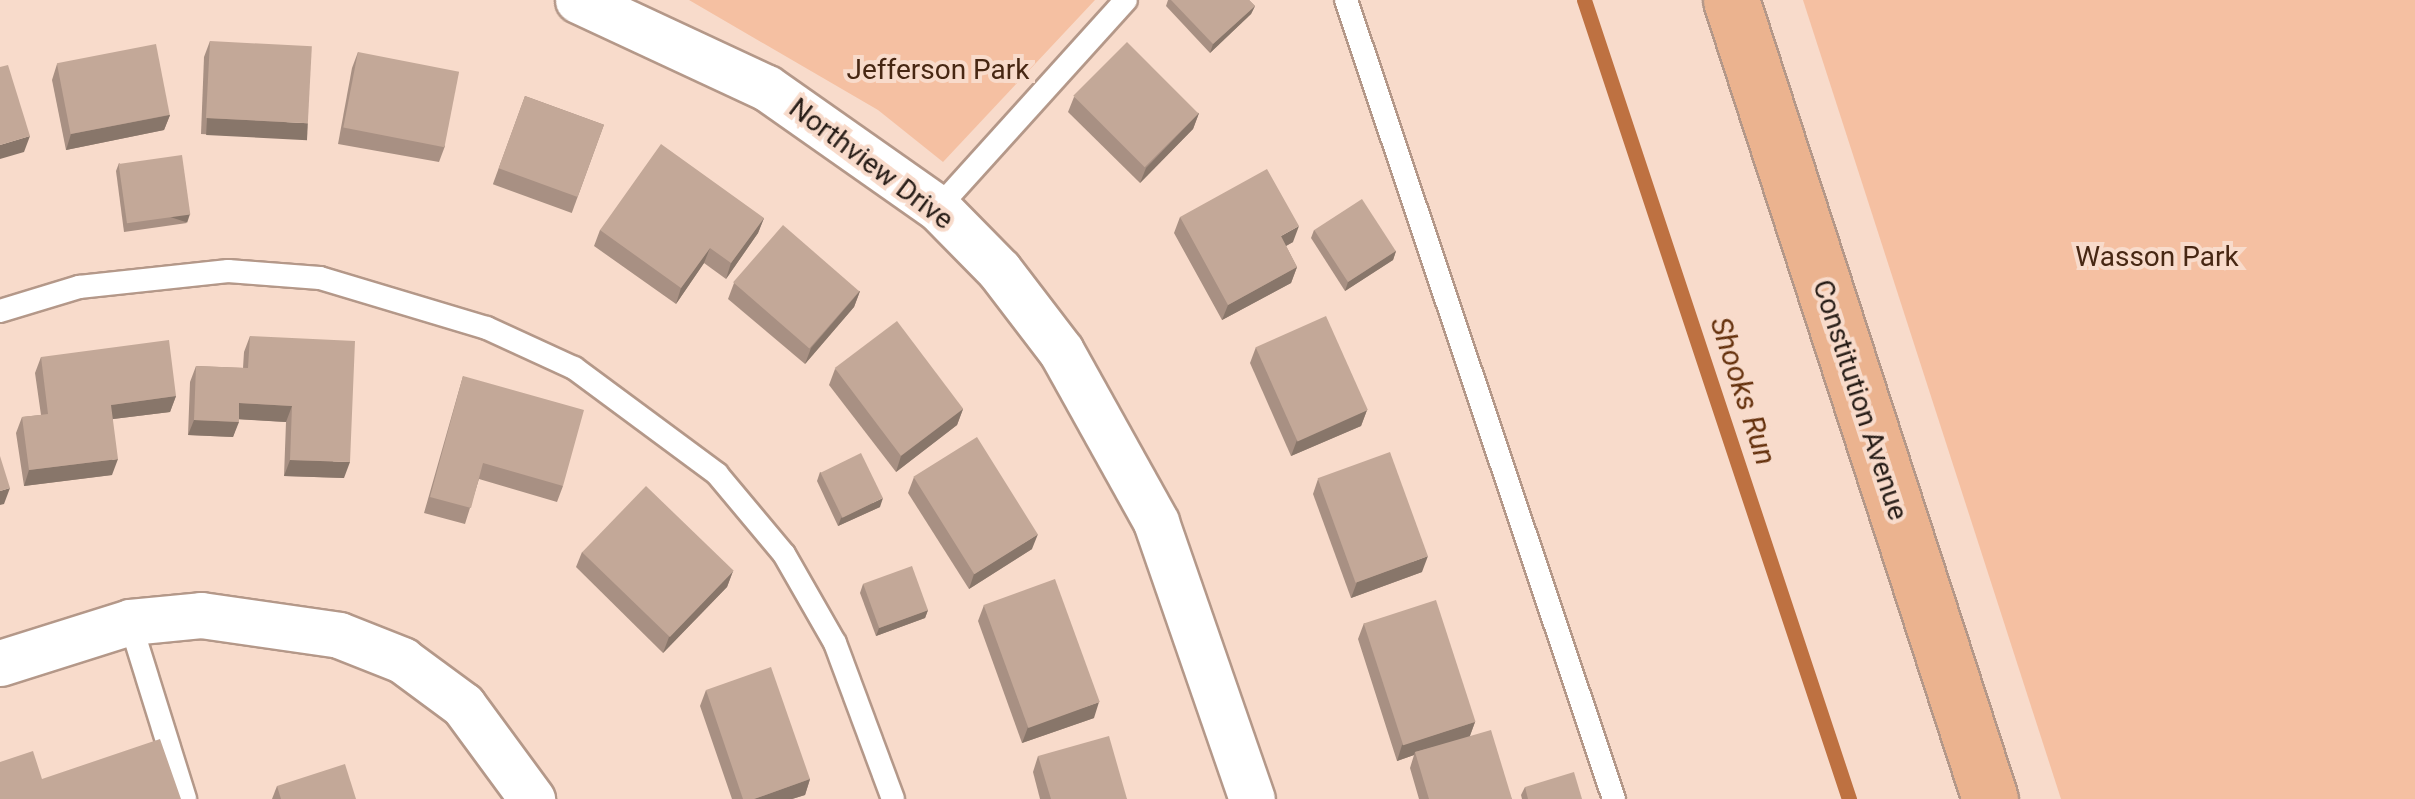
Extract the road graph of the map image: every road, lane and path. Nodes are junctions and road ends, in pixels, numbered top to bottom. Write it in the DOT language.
graph roads {
  1 [pos="578,0"];
  2 [pos="1126,0"];
  3 [pos="1346,0"];
  4 [pos="1731,0"];
  5 [pos="938,208"];
  6 [pos="0,310"];
  7 [pos="130,622"];
  8 [pos="0,663"];
  9 [pos="186,799"];
  10 [pos="532,799"];
  11 [pos="893,799"];
  12 [pos="1252,799"];
  13 [pos="1614,799"];
  14 [pos="1990,799"];
  1 -- 5 [label="street, Northview Drive"];
  2 -- 5 [label="lane"];
  3 -- 13 [label="lane"];
  4 -- 14 [label="main road, Constitution Avenue"];
  5 -- 12 [label="street, Northview Drive"];
  6 -- 11 [label="lane"];
  7 -- 8 [label="street"];
  7 -- 9 [label="lane"];
  7 -- 10 [label="street"];
}
